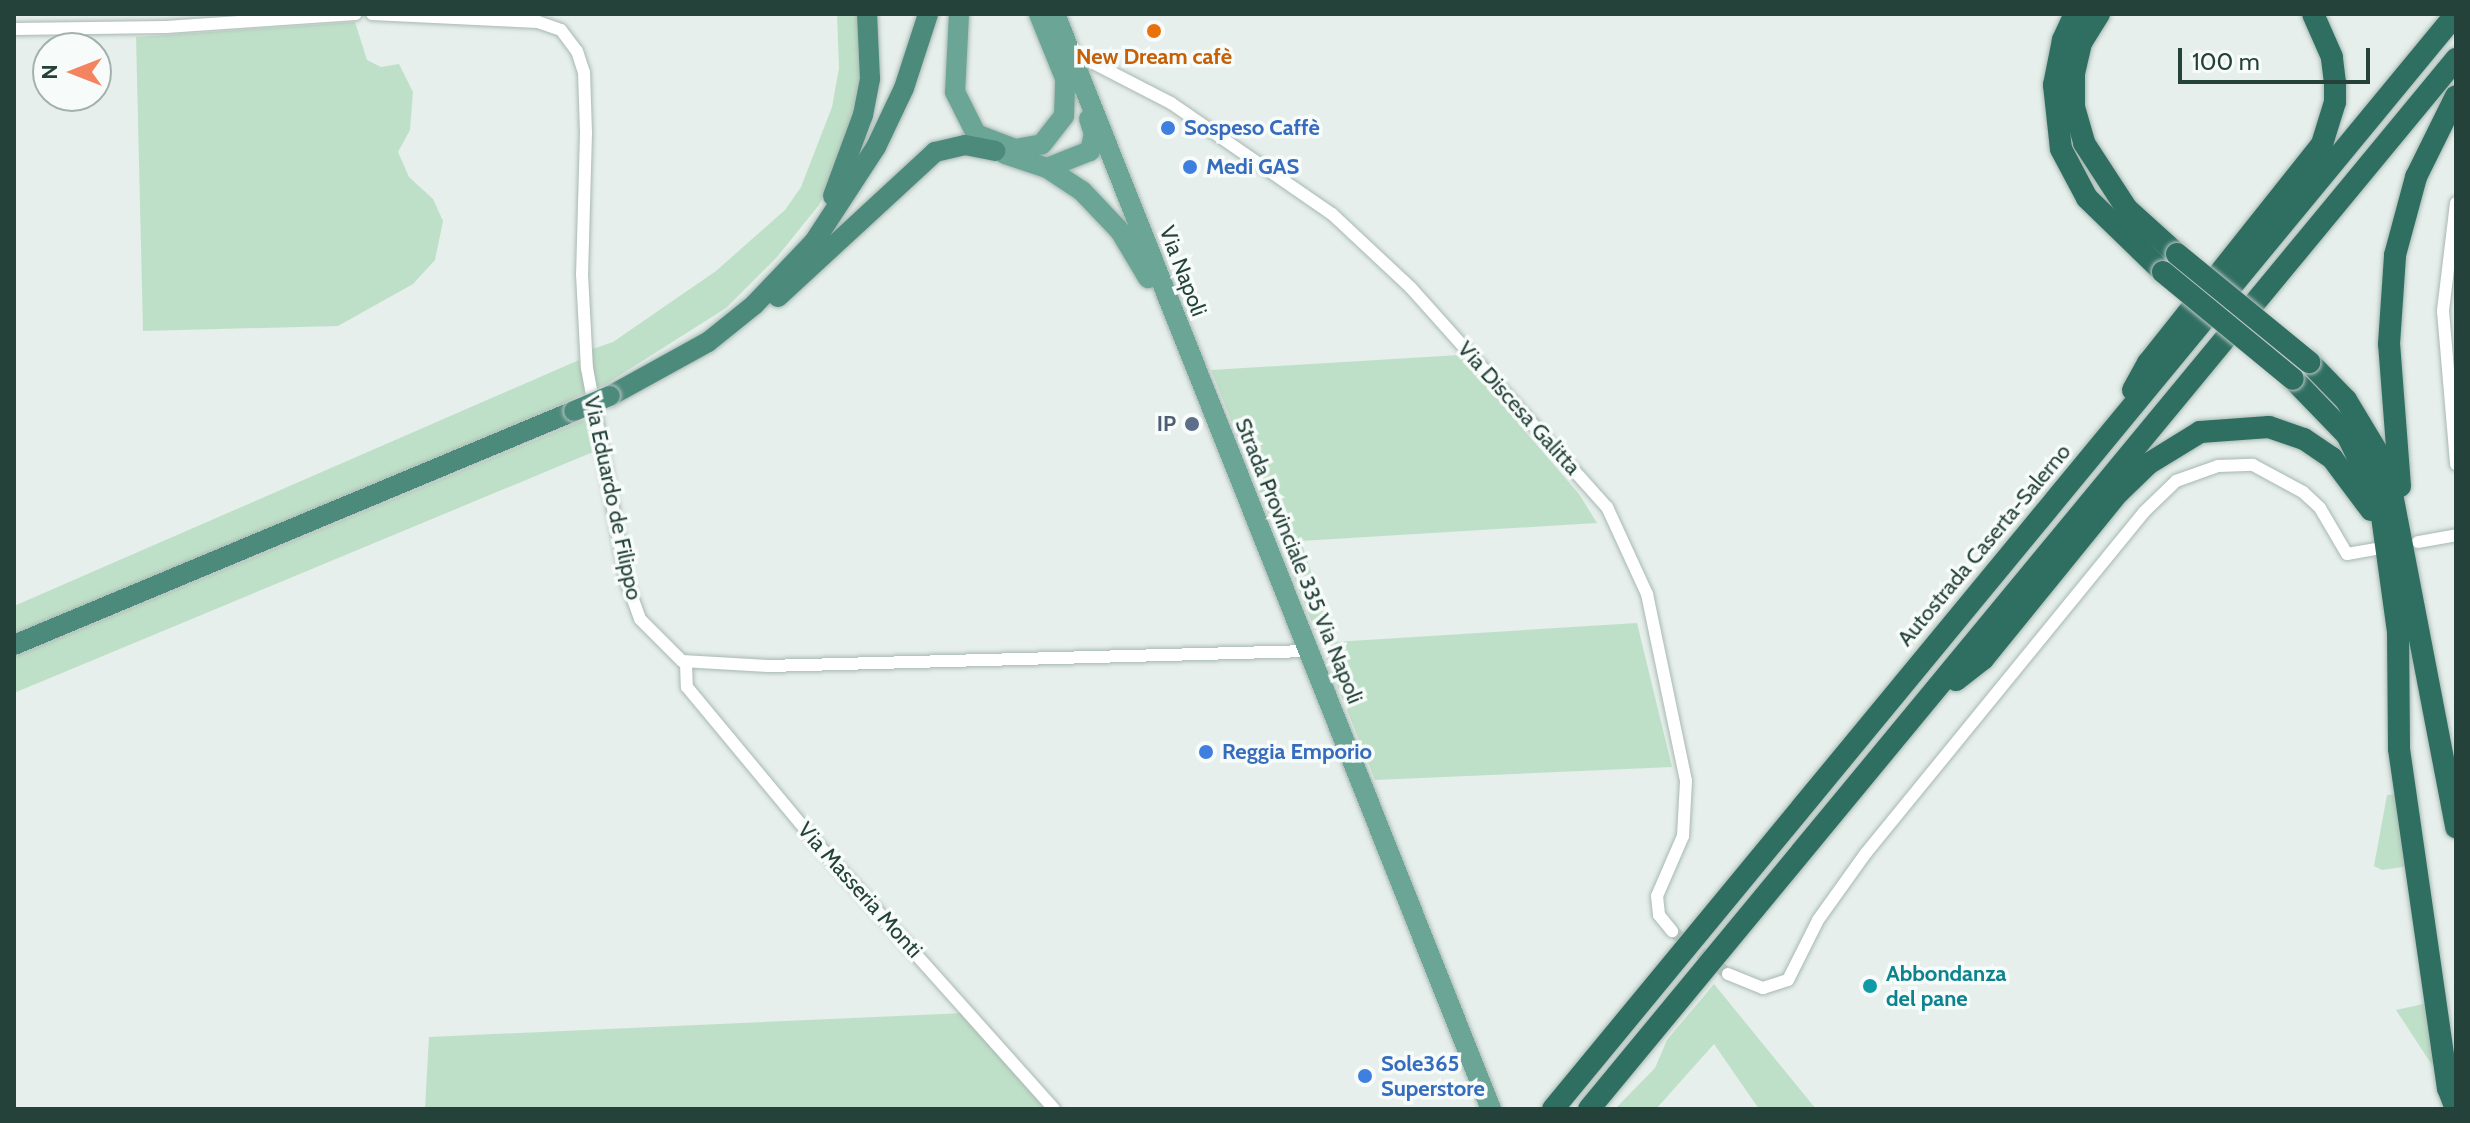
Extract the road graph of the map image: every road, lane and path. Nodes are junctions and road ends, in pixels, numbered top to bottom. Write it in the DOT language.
graph roads {
  1 [pos="356,14"];
  2 [pos="372,14"];
  3 [pos="867,14"];
  4 [pos="928,14"];
  5 [pos="959,14"];
  6 [pos="1050,14"];
  7 [pos="2075,14"];
  8 [pos="2099,14"];
  9 [pos="2313,14"];
  10 [pos="2456,14"];
  11 [pos="14,29"];
  12 [pos="1069,51"];
  13 [pos="2456,59"];
  14 [pos="1065,79"];
  15 [pos="2456,96"];
  16 [pos="1093,144"];
  17 [pos="995,151"];
  18 [pos="1047,168"];
  19 [pos="2456,203"];
  20 [pos="1148,278"];
  21 [pos="754,305"];
  22 [pos="728,328"];
  23 [pos="1185,344"];
  24 [pos="2109,435"];
  25 [pos="2456,464"];
  26 [pos="2456,535"];
  27 [pos="2395,542"];
  28 [pos="14,645"];
  29 [pos="1309,651"];
  30 [pos="686,663"];
  31 [pos="1924,705"];
  32 [pos="2456,827"];
  33 [pos="1672,931"];
  34 [pos="1728,974"];
  35 [pos="1054,1109"];
  36 [pos="1491,1109"];
  37 [pos="1553,1109"];
  38 [pos="1589,1109"];
  39 [pos="2456,1109"];
  1 -- 11 [label="street"];
  2 -- 30 [label="street, Via Eduardo de Filippo"];
  3 -- 21 [label="highway"];
  4 -- 21 [label="highway"];
  5 -- 14 [label="main road"];
  6 -- 12 [label="main road, Via Napoli"];
  6 -- 14 [label="main road, Via Napoli"];
  6 -- 16 [label="main road"];
  7 -- 27 [label="highway, bridge"];
  8 -- 27 [label="highway, bridge"];
  9 -- 24 [label="highway"];
  10 -- 24 [label="highway, Autostrada Caserta-Salerno"];
  12 -- 23 [label="main road, Via Napoli"];
  12 -- 33 [label="street, Via Discesa Galitta"];
  13 -- 31 [label="highway"];
  14 -- 16 [label="main road, Via Napoli"];
  15 -- 27 [label="highway"];
  16 -- 18 [label="main road"];
  16 -- 20 [label="main road, Via Napoli"];
  17 -- 18 [label="main road"];
  17 -- 22 [label="highway"];
  18 -- 20 [label="main road"];
  19 -- 25 [label="street"];
  20 -- 23 [label="main road, Via Napoli"];
  21 -- 22 [label="highway"];
  22 -- 28 [label="highway, bridge"];
  23 -- 29 [label="main road, Strada Provinciale 335 Via Napoli"];
  24 -- 37 [label="highway, Autostrada Caserta-Salerno"];
  26 -- 27 [label="street"];
  27 -- 31 [label="highway"];
  27 -- 32 [label="highway"];
  27 -- 34 [label="street"];
  27 -- 39 [label="highway"];
  29 -- 30 [label="street"];
  29 -- 36 [label="main road, Strada Provinciale 335 Via Napoli"];
  30 -- 35 [label="street, Via Masseria Monti"];
  31 -- 38 [label="highway"];
}
